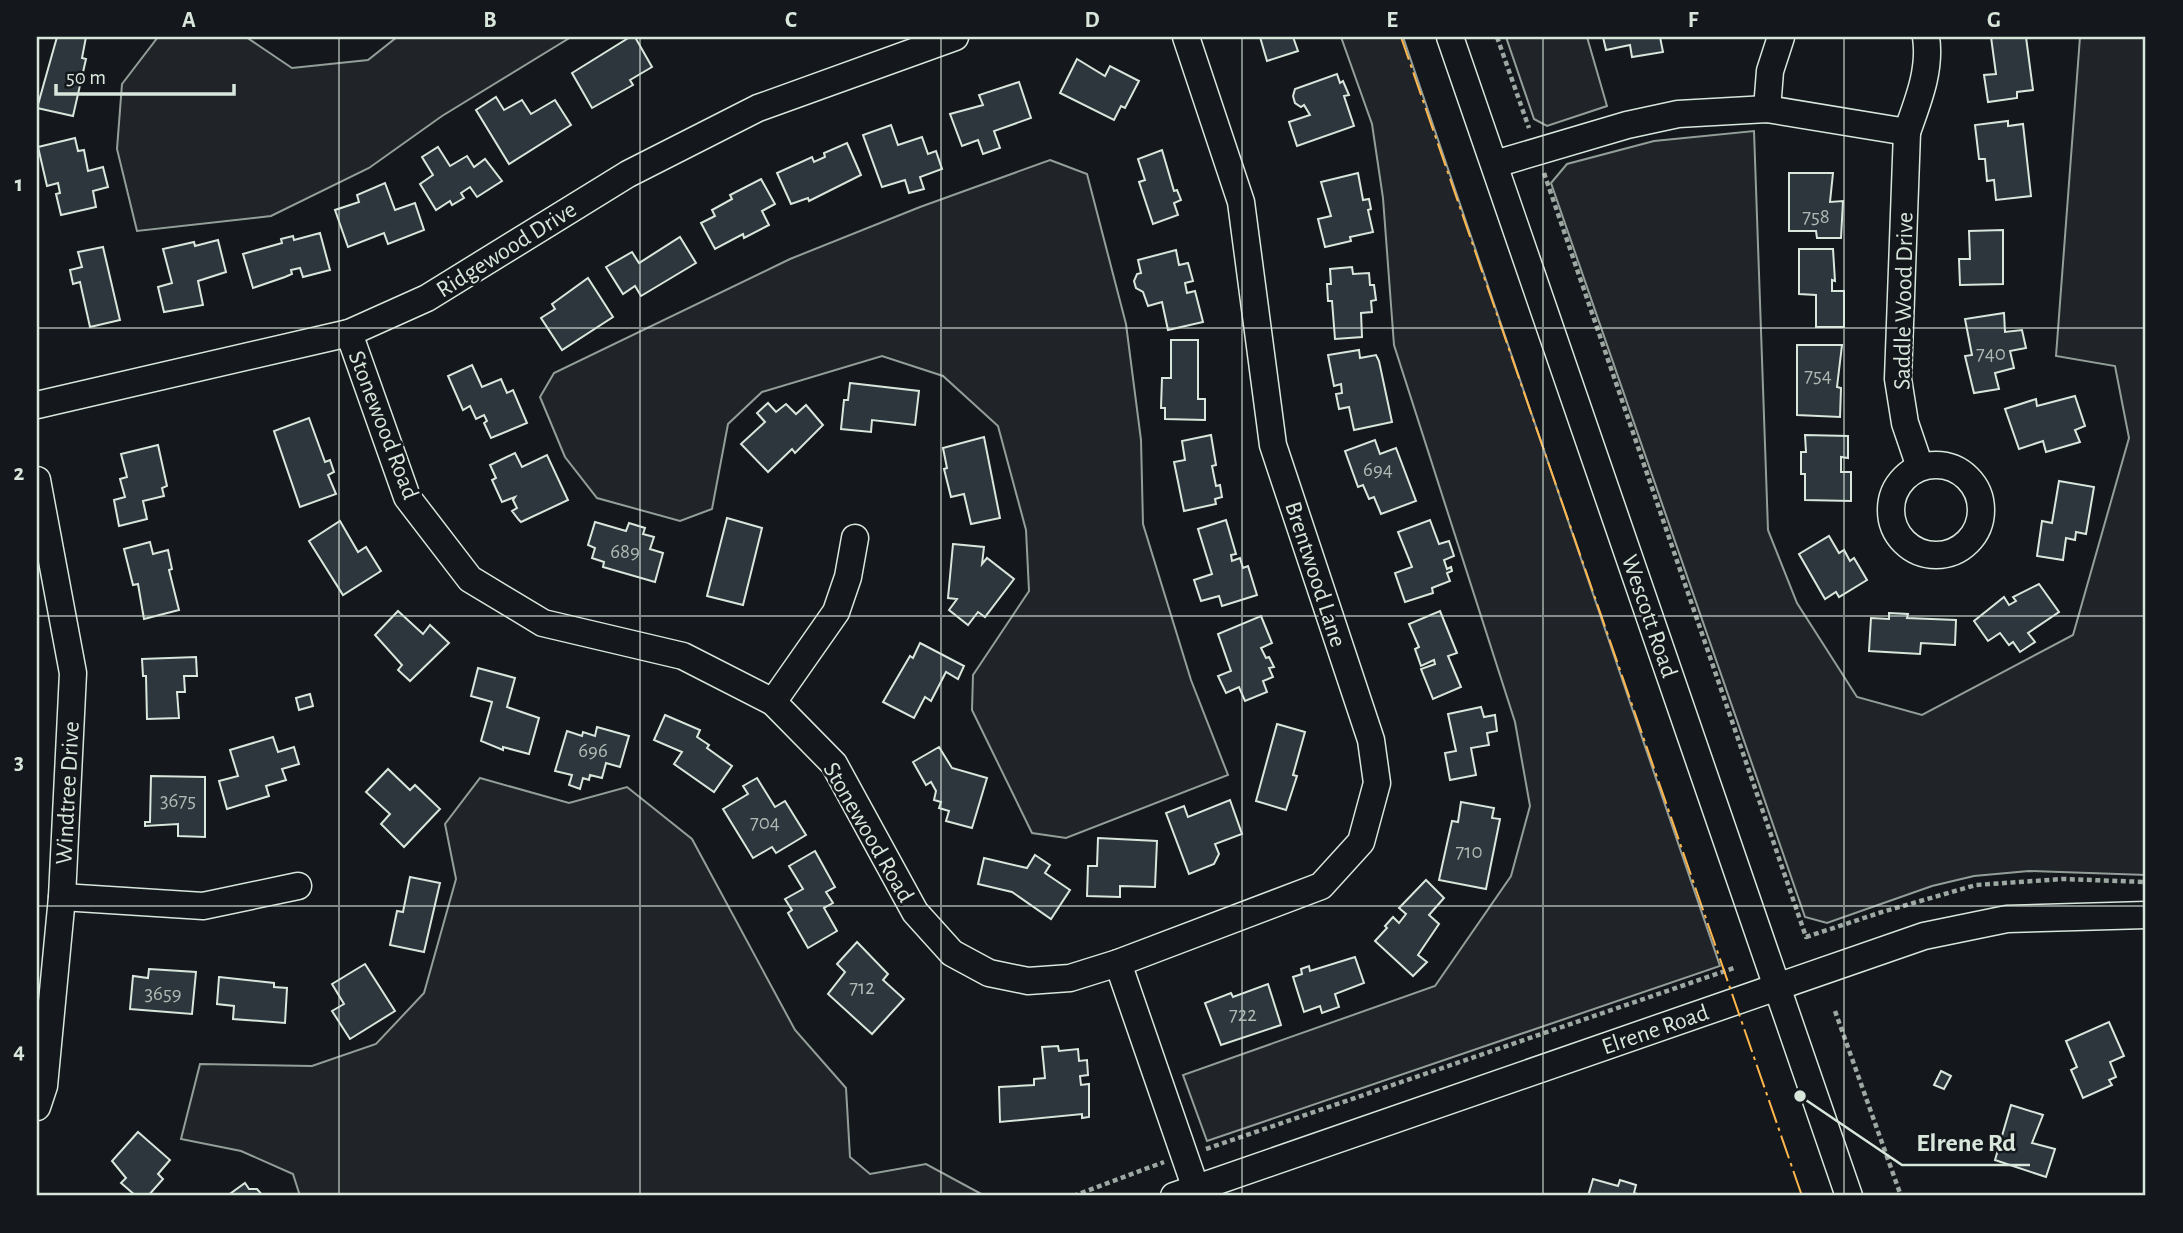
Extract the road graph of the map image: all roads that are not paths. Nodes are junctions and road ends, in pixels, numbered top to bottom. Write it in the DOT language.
graph roads {
  1 [pos="955,37"];
  2 [pos="1186,37"];
  3 [pos="1450,37"];
  4 [pos="1781,37"];
  5 [pos="1926,37"];
  6 [pos="1767,109"];
  7 [pos="1907,132"];
  8 [pos="1495,164"];
  9 [pos="349,333"];
  10 [pos="37,405"];
  11 [pos="1920,467"];
  12 [pos="37,480"];
  13 [pos="855,538"];
  14 [pos="773,702"];
  15 [pos="298,886"];
  16 [pos="62,897"];
  17 [pos="2146,915"];
  18 [pos="1118,963"];
  19 [pos="1777,986"];
  20 [pos="37,1107"];
  21 [pos="1185,1192"];
  22 [pos="1849,1196"];
  1 -- 9 [label="street, Ridgewood Drive"];
  2 -- 18 [label="street, Brentwood Lane"];
  3 -- 8 [label="street, Wescott Road"];
  4 -- 6 [label="street"];
  5 -- 7 [label="street, Saddle Wood Drive"];
  6 -- 7 [label="street"];
  6 -- 8 [label="street"];
  7 -- 11 [label="street, Saddle Wood Drive"];
  8 -- 19 [label="street, Wescott Road"];
  9 -- 10 [label="street, Ridgewood Drive"];
  9 -- 14 [label="street, Stonewood Road"];
  12 -- 16 [label="street, Windtree Drive"];
  13 -- 14 [label="street"];
  14 -- 18 [label="street, Stonewood Road"];
  15 -- 16 [label="street"];
  16 -- 20 [label="street, Windtree Drive"];
  17 -- 19 [label="street, Elrene Road"];
  18 -- 21 [label="street"];
  19 -- 21 [label="street, Elrene Road"];
  19 -- 22 [label="street, Wescott Road"];
}
